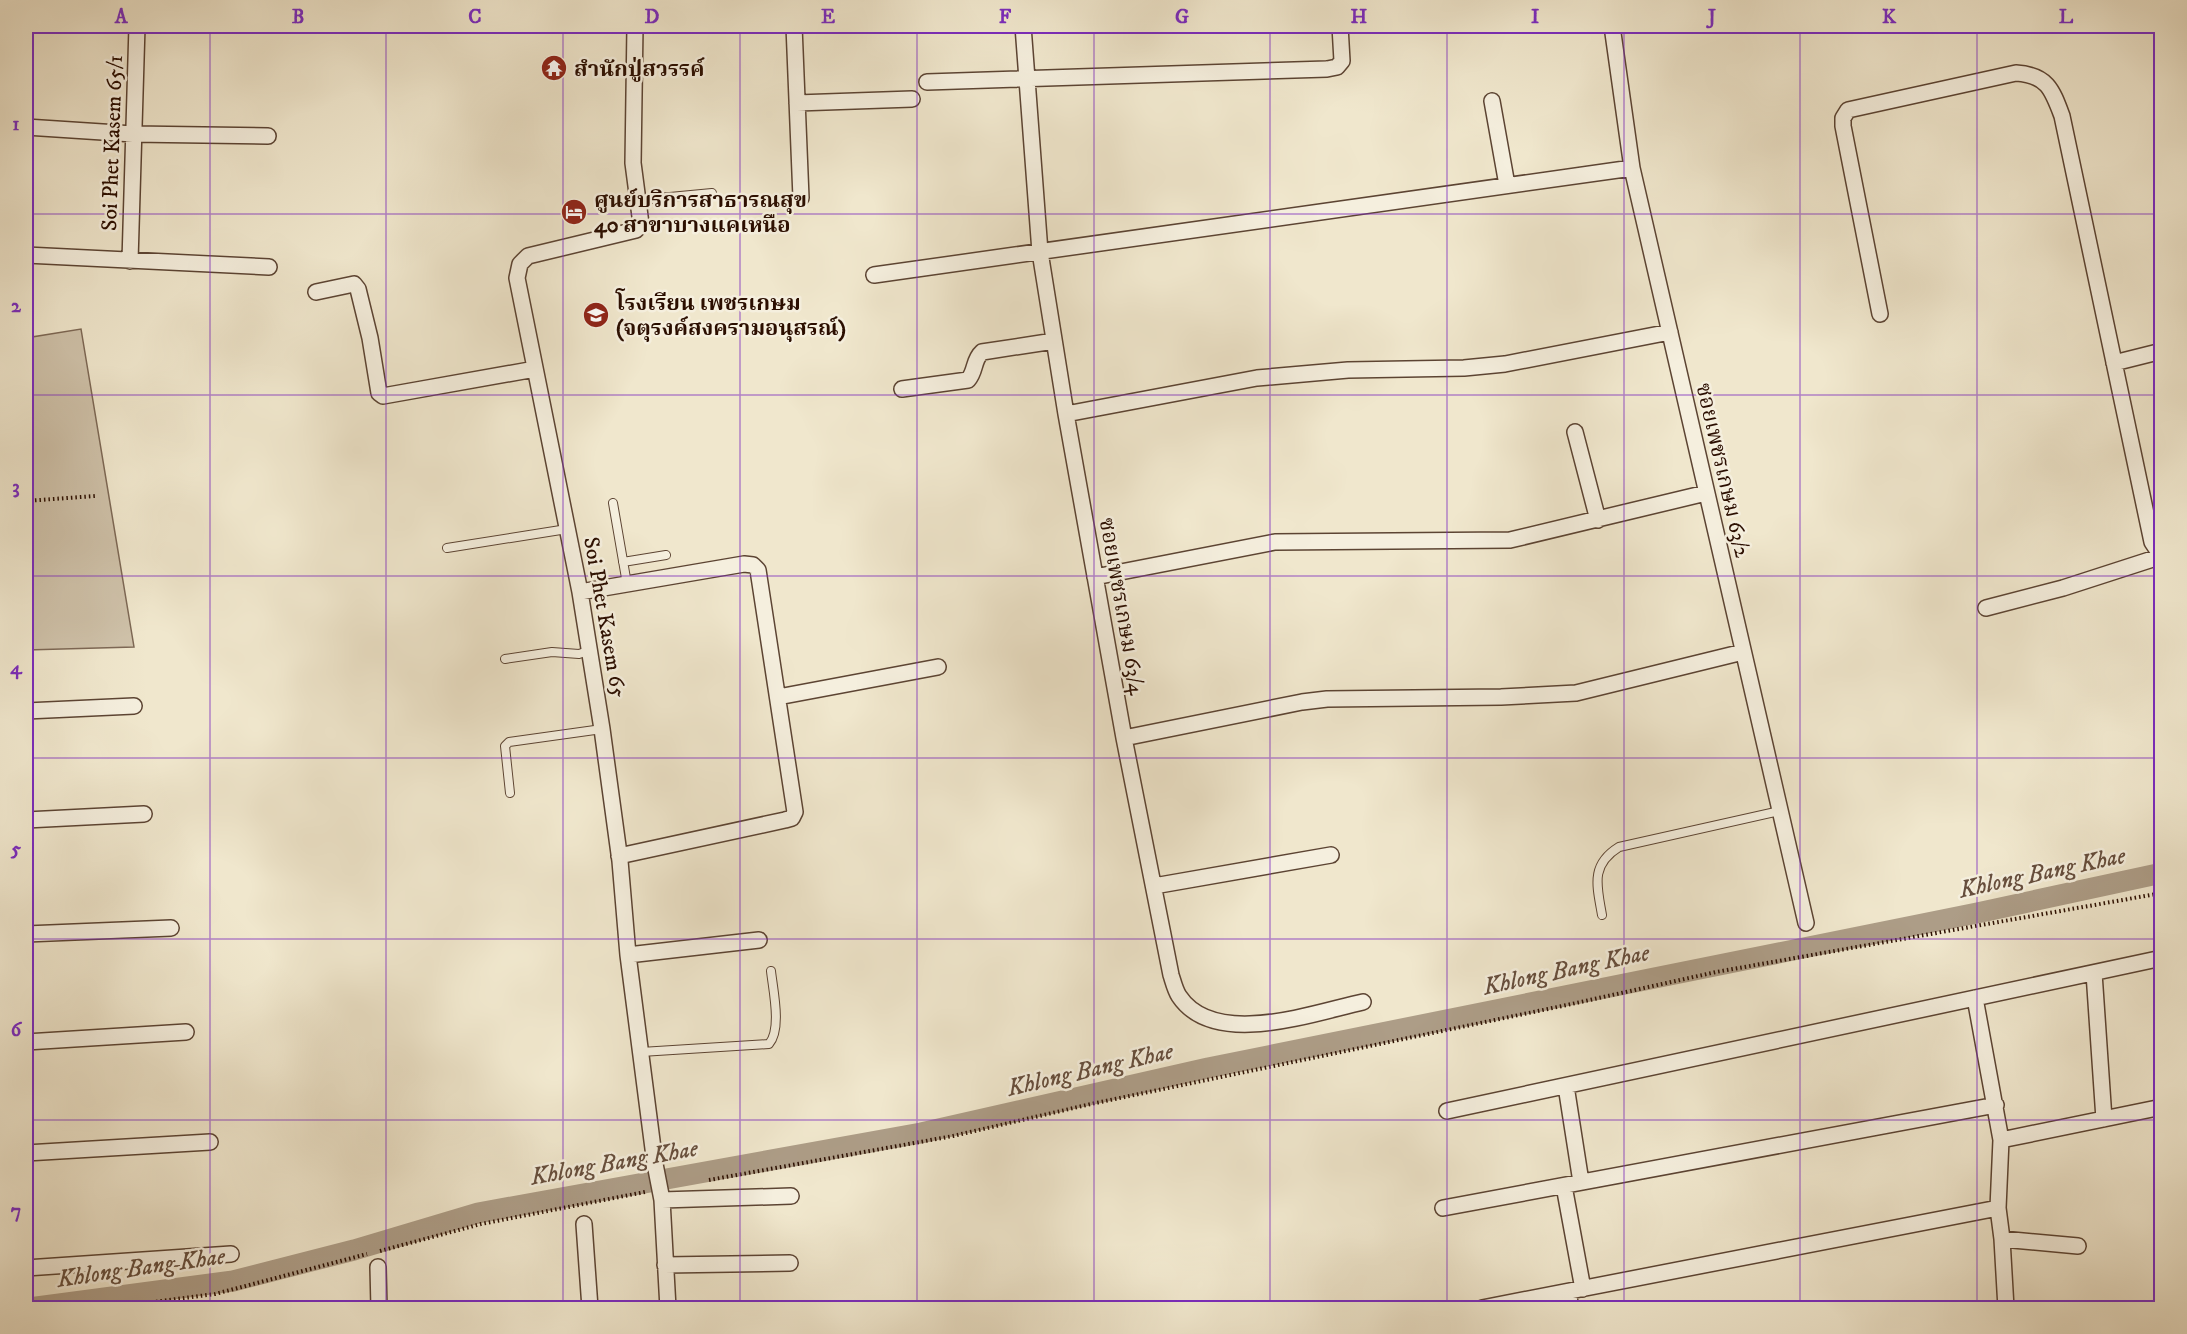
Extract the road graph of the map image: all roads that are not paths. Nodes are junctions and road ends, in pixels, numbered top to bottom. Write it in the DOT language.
graph roads {
  1 [pos="137,26"];
  2 [pos="635,26"];
  3 [pos="794,26"];
  4 [pos="1023,26"];
  5 [pos="1340,26"];
  6 [pos="1612,26"];
  7 [pos="1026,79"];
  8 [pos="927,82"];
  9 [pos="912,99"];
  10 [pos="1492,101"];
  11 [pos="797,103"];
  12 [pos="26,127"];
  13 [pos="133,134"];
  14 [pos="268,136"];
  15 [pos="1632,168"];
  16 [pos="1507,185"];
  17 [pos="712,193"];
  18 [pos="801,198"];
  19 [pos="638,200"];
  20 [pos="1040,252"];
  21 [pos="26,255"];
  22 [pos="130,261"];
  23 [pos="269,267"];
  24 [pos="874,274"];
  25 [pos="316,292"];
  26 [pos="1880,314"];
  27 [pos="1670,332"];
  28 [pos="1054,341"];
  29 [pos="2162,351"];
  30 [pos="2114,363"];
  31 [pos="535,369"];
  32 [pos="902,389"];
  33 [pos="1066,414"];
  34 [pos="1575,432"];
  35 [pos="1706,493"];
  36 [pos="613,503"];
  37 [pos="1598,520"];
  38 [pos="567,529"];
  39 [pos="447,548"];
  40 [pos="2162,554"];
  41 [pos="666,555"];
  42 [pos="623,562"];
  43 [pos="1095,577"];
  44 [pos="627,584"];
  45 [pos="580,592"];
  46 [pos="1986,608"];
  47 [pos="588,651"];
  48 [pos="1743,652"];
  49 [pos="505,659"];
  50 [pos="938,667"];
  51 [pos="777,697"];
  52 [pos="134,706"];
  53 [pos="26,711"];
  54 [pos="602,729"];
  55 [pos="1124,738"];
  56 [pos="510,793"];
  57 [pos="1780,811"];
  58 [pos="144,814"];
  59 [pos="26,820"];
  60 [pos="1331,855"];
  61 [pos="619,856"];
  62 [pos="1154,886"];
  63 [pos="1602,915"];
  64 [pos="1806,923"];
  65 [pos="171,928"];
  66 [pos="26,934"];
  67 [pos="759,940"];
  68 [pos="628,955"];
  69 [pos="2162,958"];
  70 [pos="771,970"];
  71 [pos="2094,973"];
  72 [pos="1975,998"];
  73 [pos="1363,1002"];
  74 [pos="186,1032"];
  75 [pos="26,1042"];
  76 [pos="641,1052"];
  77 [pos="1566,1086"];
  78 [pos="1996,1105"];
  79 [pos="2162,1107"];
  80 [pos="1447,1111"];
  81 [pos="2104,1119"];
  82 [pos="2001,1140"];
  83 [pos="210,1142"];
  84 [pos="26,1153"];
  85 [pos="1581,1182"];
  86 [pos="1564,1186"];
  87 [pos="791,1196"];
  88 [pos="662,1199"];
  89 [pos="1443,1208"];
  90 [pos="1998,1208"];
  91 [pos="584,1224"];
  92 [pos="2002,1239"];
  93 [pos="2078,1246"];
  94 [pos="231,1254"];
  95 [pos="790,1263"];
  96 [pos="665,1264"];
  97 [pos="378,1267"];
  98 [pos="26,1268"];
  99 [pos="1575,1290"];
  100 [pos="379,1308"];
  101 [pos="590,1308"];
  102 [pos="668,1308"];
  103 [pos="1482,1308"];
  104 [pos="1571,1308"];
  105 [pos="2002,1308"];
  1 -- 13 [label="street, Soi Phet Kasem 65/1"];
  2 -- 19 [label="street, Soi Phet Kasem 65"];
  3 -- 11 [label="street"];
  4 -- 7 [label="street, ซอยเพชรเกษม 63/4"];
  5 -- 7 [label="street"];
  6 -- 15 [label="street, ซอยเพชรเกษม 63/2"];
  7 -- 8 [label="street"];
  7 -- 20 [label="street, ซอยเพชรเกษม 63/4"];
  9 -- 11 [label="street"];
  10 -- 16 [label="street"];
  11 -- 18 [label="street"];
  12 -- 13 [label="street"];
  13 -- 14 [label="street"];
  13 -- 22 [label="street, Soi Phet Kasem 65/1"];
  15 -- 16 [label="street"];
  15 -- 27 [label="street, ซอยเพชรเกษม 63/2"];
  16 -- 20 [label="street"];
  17 -- 19 [label="lane"];
  19 -- 31 [label="street, Soi Phet Kasem 65"];
  20 -- 24 [label="street"];
  20 -- 28 [label="street, ซอยเพชรเกษม 63/4"];
  21 -- 22 [label="street"];
  22 -- 23 [label="street"];
  25 -- 31 [label="street"];
  26 -- 30 [label="street"];
  27 -- 33 [label="street"];
  27 -- 35 [label="street, ซอยเพชรเกษม 63/2"];
  28 -- 32 [label="street"];
  28 -- 33 [label="street, ซอยเพชรเกษม 63/4"];
  29 -- 30 [label="street"];
  30 -- 40 [label="street"];
  31 -- 38 [label="street, Soi Phet Kasem 65"];
  33 -- 43 [label="street, ซอยเพชรเกษม 63/4"];
  34 -- 37 [label="street"];
  35 -- 37 [label="street"];
  35 -- 48 [label="street, ซอยเพชรเกษม 63/2"];
  36 -- 42 [label="lane"];
  37 -- 43 [label="street"];
  38 -- 39 [label="lane"];
  38 -- 45 [label="street, Soi Phet Kasem 65"];
  40 -- 46 [label="street"];
  41 -- 42 [label="lane"];
  42 -- 44 [label="lane"];
  43 -- 55 [label="street, ซอยเพชรเกษม 63/4"];
  44 -- 45 [label="street"];
  44 -- 51 [label="street"];
  45 -- 47 [label="street, Soi Phet Kasem 65"];
  47 -- 49 [label="lane"];
  47 -- 54 [label="street, Soi Phet Kasem 65"];
  48 -- 55 [label="street"];
  48 -- 57 [label="street, ซอยเพชรเกษม 63/2"];
  50 -- 51 [label="street"];
  51 -- 61 [label="street"];
  52 -- 53 [label="street"];
  54 -- 56 [label="lane"];
  54 -- 61 [label="street, Soi Phet Kasem 65"];
  55 -- 62 [label="street, ซอยเพชรเกษม 63/4"];
  57 -- 63 [label="lane"];
  57 -- 64 [label="street, ซอยเพชรเกษม 63/2"];
  58 -- 59 [label="street"];
  60 -- 62 [label="street"];
  61 -- 68 [label="street, Soi Phet Kasem 65"];
  62 -- 73 [label="street, ซอยเพชรเกษม 63/4"];
  65 -- 66 [label="street"];
  67 -- 68 [label="street"];
  68 -- 76 [label="street, Soi Phet Kasem 65"];
  69 -- 71 [label="street"];
  70 -- 76 [label="lane"];
  71 -- 72 [label="street"];
  71 -- 81 [label="street"];
  72 -- 77 [label="street"];
  72 -- 78 [label="street"];
  74 -- 75 [label="street"];
  76 -- 88 [label="street, Soi Phet Kasem 65"];
  77 -- 80 [label="street"];
  77 -- 85 [label="street"];
  78 -- 82 [label="street"];
  78 -- 85 [label="street"];
  79 -- 81 [label="street"];
  81 -- 82 [label="street"];
  82 -- 90 [label="street"];
  83 -- 84 [label="street"];
  85 -- 86 [label="street"];
  86 -- 89 [label="street"];
  86 -- 99 [label="street"];
  87 -- 88 [label="street"];
  88 -- 96 [label="street, Soi Phet Kasem 65"];
  90 -- 92 [label="street"];
  90 -- 99 [label="street"];
  91 -- 101 [label="street"];
  92 -- 93 [label="street"];
  92 -- 105 [label="street"];
  94 -- 98 [label="street"];
  95 -- 96 [label="street"];
  96 -- 102 [label="street, Soi Phet Kasem 65"];
  97 -- 100 [label="street"];
  99 -- 103 [label="street"];
  99 -- 104 [label="street"];
}
